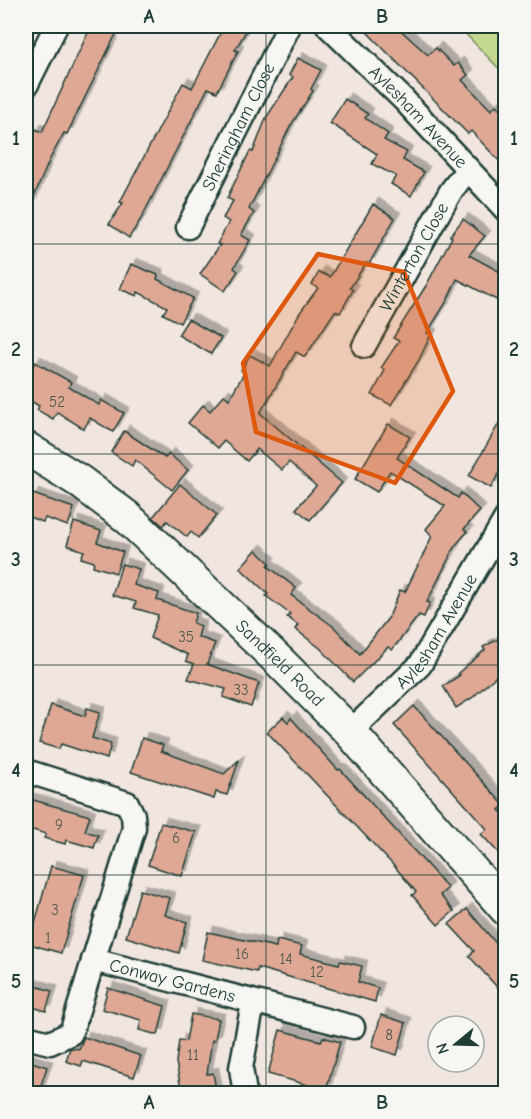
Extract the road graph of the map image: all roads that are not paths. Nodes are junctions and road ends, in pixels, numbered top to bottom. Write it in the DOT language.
graph roads {
  1 [pos="56,26"];
  2 [pos="289,26"];
  3 [pos="328,26"];
  4 [pos="26,86"];
  5 [pos="468,169"];
  6 [pos="506,210"];
  7 [pos="188,227"];
  8 [pos="362,345"];
  9 [pos="26,448"];
  10 [pos="506,518"];
  11 [pos="350,732"];
  12 [pos="26,771"];
  13 [pos="506,909"];
  14 [pos="93,960"];
  15 [pos="253,1003"];
  16 [pos="353,1027"];
  17 [pos="26,1037"];
  18 [pos="245,1094"];
  1 -- 4 [label="street"];
  2 -- 7 [label="street, Sheringham Close"];
  3 -- 5 [label="street, Aylesham Avenue"];
  5 -- 6 [label="street, Aylesham Avenue"];
  5 -- 8 [label="street, Winterton Close"];
  9 -- 11 [label="street, Sandfield Road"];
  10 -- 11 [label="street, Aylesham Avenue"];
  11 -- 13 [label="street, Sandfield Road"];
  12 -- 14 [label="street"];
  14 -- 15 [label="street, Conway Gardens"];
  14 -- 17 [label="street"];
  15 -- 16 [label="street, Conway Gardens"];
  15 -- 18 [label="street, Conway Gardens"];
}
